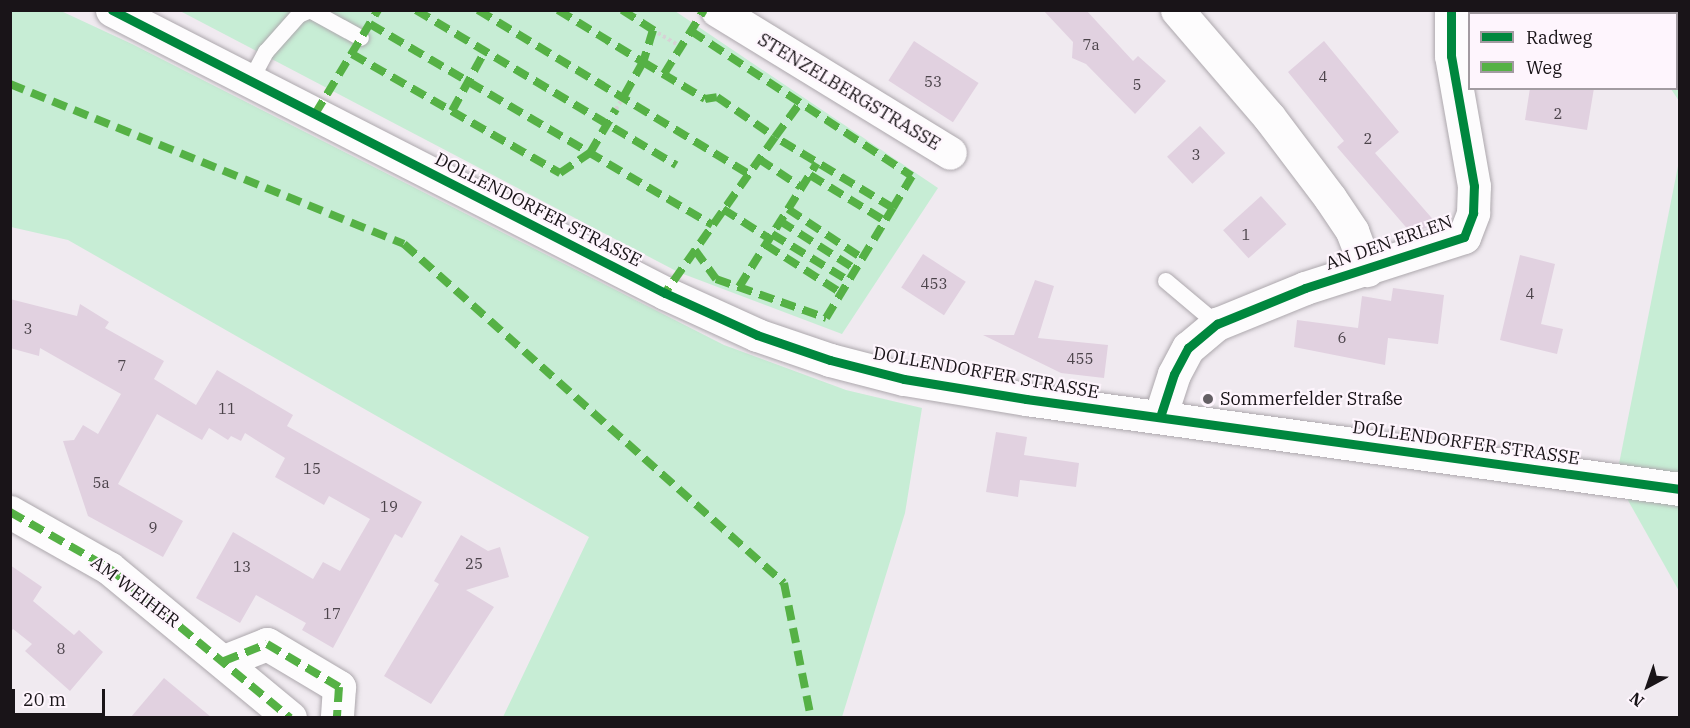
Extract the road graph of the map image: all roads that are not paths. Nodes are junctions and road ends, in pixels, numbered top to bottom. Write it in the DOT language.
graph roads {
  1 [pos="112,10"];
  2 [pos="310,10"];
  3 [pos="717,10"];
  4 [pos="1177,10"];
  5 [pos="1451,10"];
  6 [pos="362,38"];
  7 [pos="251,80"];
  8 [pos="950,153"];
  9 [pos="1367,270"];
  10 [pos="1166,281"];
  11 [pos="1217,324"];
  12 [pos="1160,417"];
  13 [pos="1680,489"];
  14 [pos="10,512"];
  15 [pos="224,661"];
  16 [pos="290,717"];
  17 [pos="337,717"];
  1 -- 7 [label="street, DOLLENDORFER STRASSE"];
  2 -- 6 [label="lane"];
  2 -- 7 [label="lane"];
  3 -- 8 [label="street, STENZELBERGSTRASSE"];
  4 -- 9 [label="street"];
  5 -- 9 [label="street, AN DEN ERLEN"];
  7 -- 12 [label="street, DOLLENDORFER STRASSE"];
  9 -- 11 [label="street, AN DEN ERLEN"];
  10 -- 11 [label="lane"];
  11 -- 12 [label="street, AN DEN ERLEN"];
  12 -- 13 [label="street, DOLLENDORFER STRASSE"];
  14 -- 15 [label="street, AM WEIHER"];
  15 -- 16 [label="street, AM WEIHER"];
  15 -- 17 [label="street"];
}
